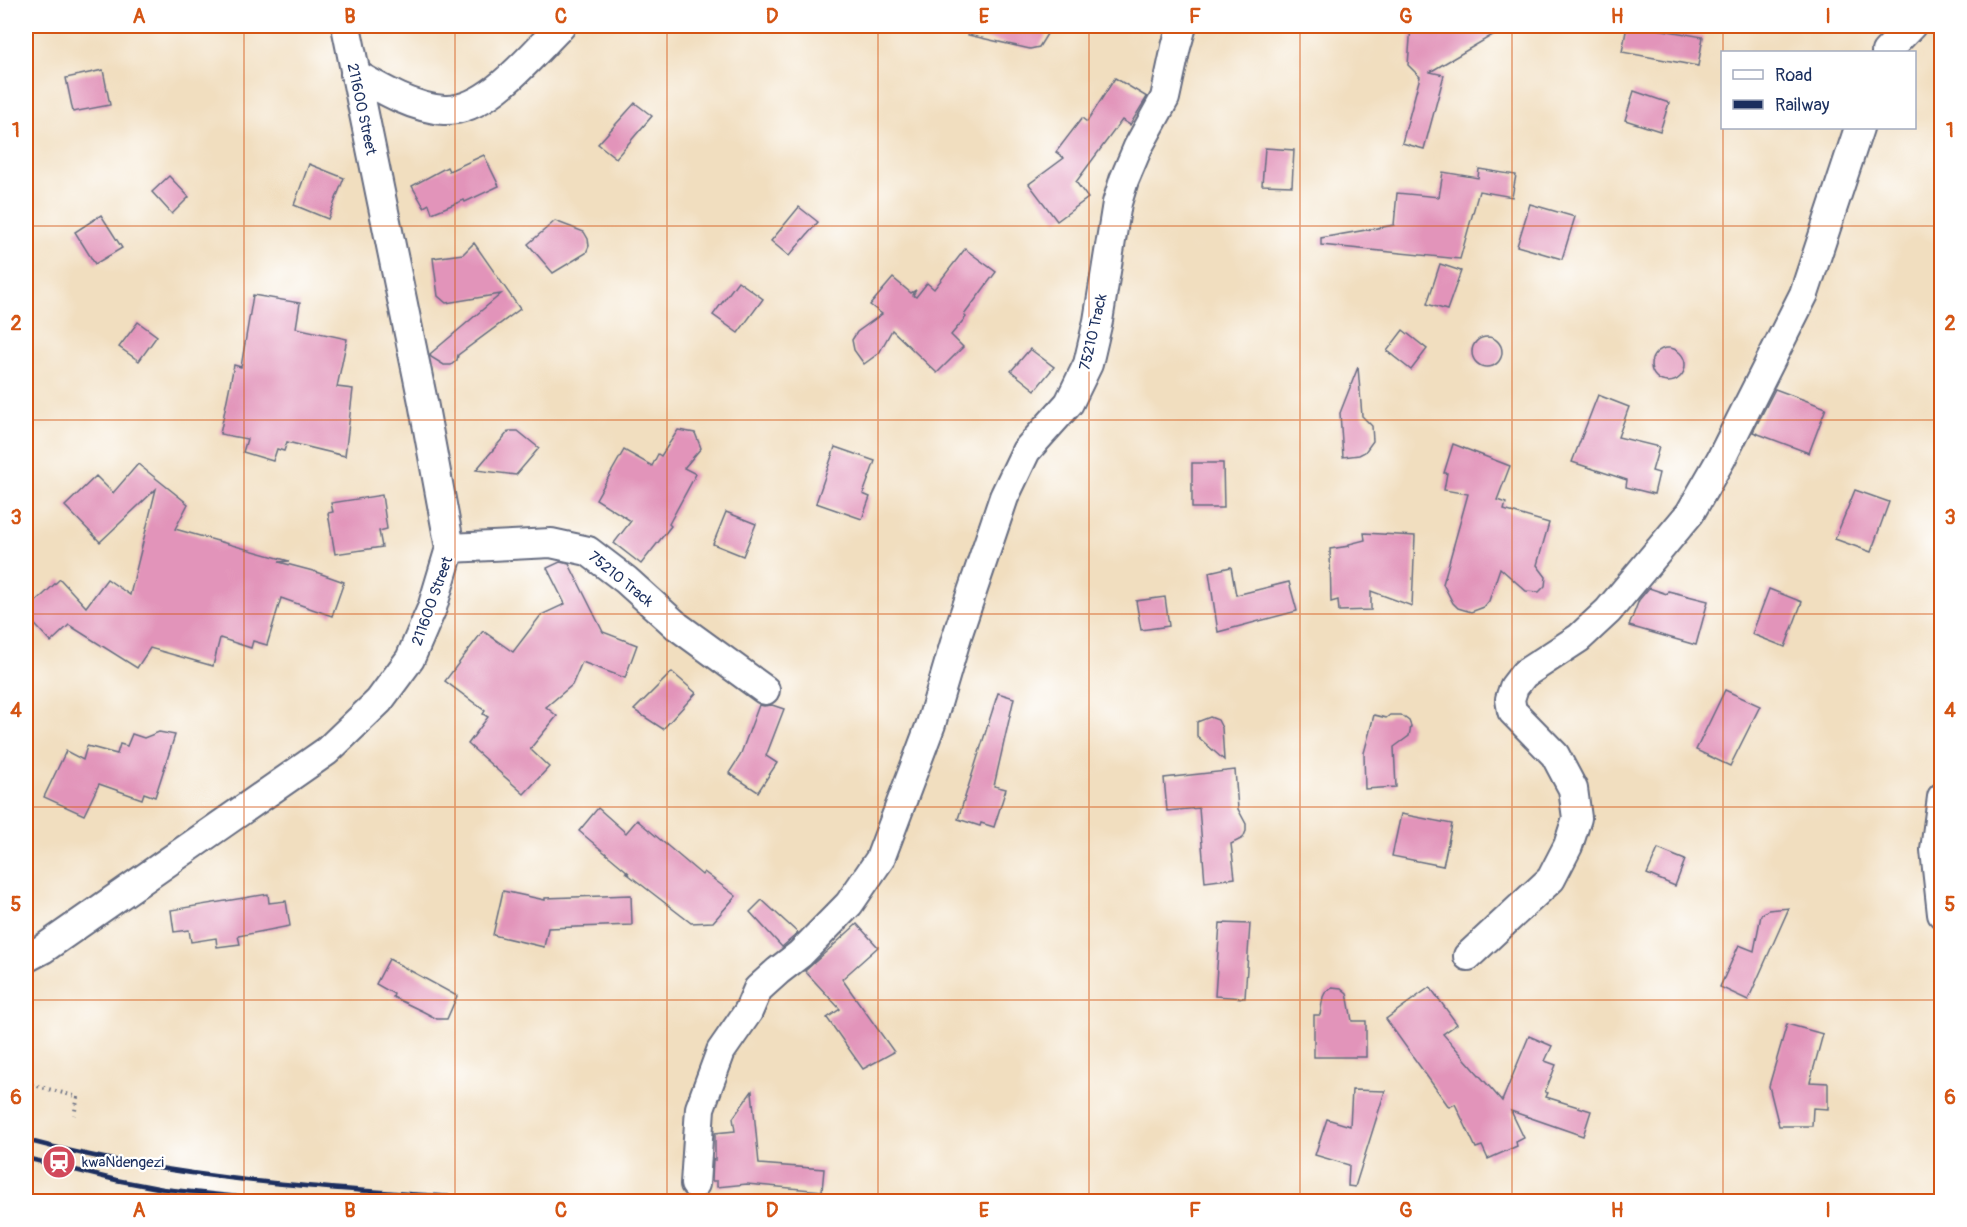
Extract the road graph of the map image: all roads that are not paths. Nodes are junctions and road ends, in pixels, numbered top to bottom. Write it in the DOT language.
graph roads {
  1 [pos="346,26"];
  2 [pos="561,26"];
  3 [pos="1182,26"];
  4 [pos="1911,26"];
  5 [pos="1887,51"];
  6 [pos="355,74"];
  7 [pos="1859,129"];
  8 [pos="450,548"];
  9 [pos="765,690"];
  10 [pos="1941,797"];
  11 [pos="1941,914"];
  12 [pos="1468,956"];
  13 [pos="26,958"];
  14 [pos="695,1184"];
  1 -- 6 [label="street, 211600 Street"];
  2 -- 6 [label="street"];
  3 -- 14 [label="street, 75210 Track"];
  4 -- 5 [label="street"];
  6 -- 8 [label="street, 211600 Street"];
  7 -- 12 [label="street"];
  8 -- 9 [label="street, 75210 Track"];
  8 -- 13 [label="street, 211600 Street"];
  10 -- 11 [label="street"];
}
